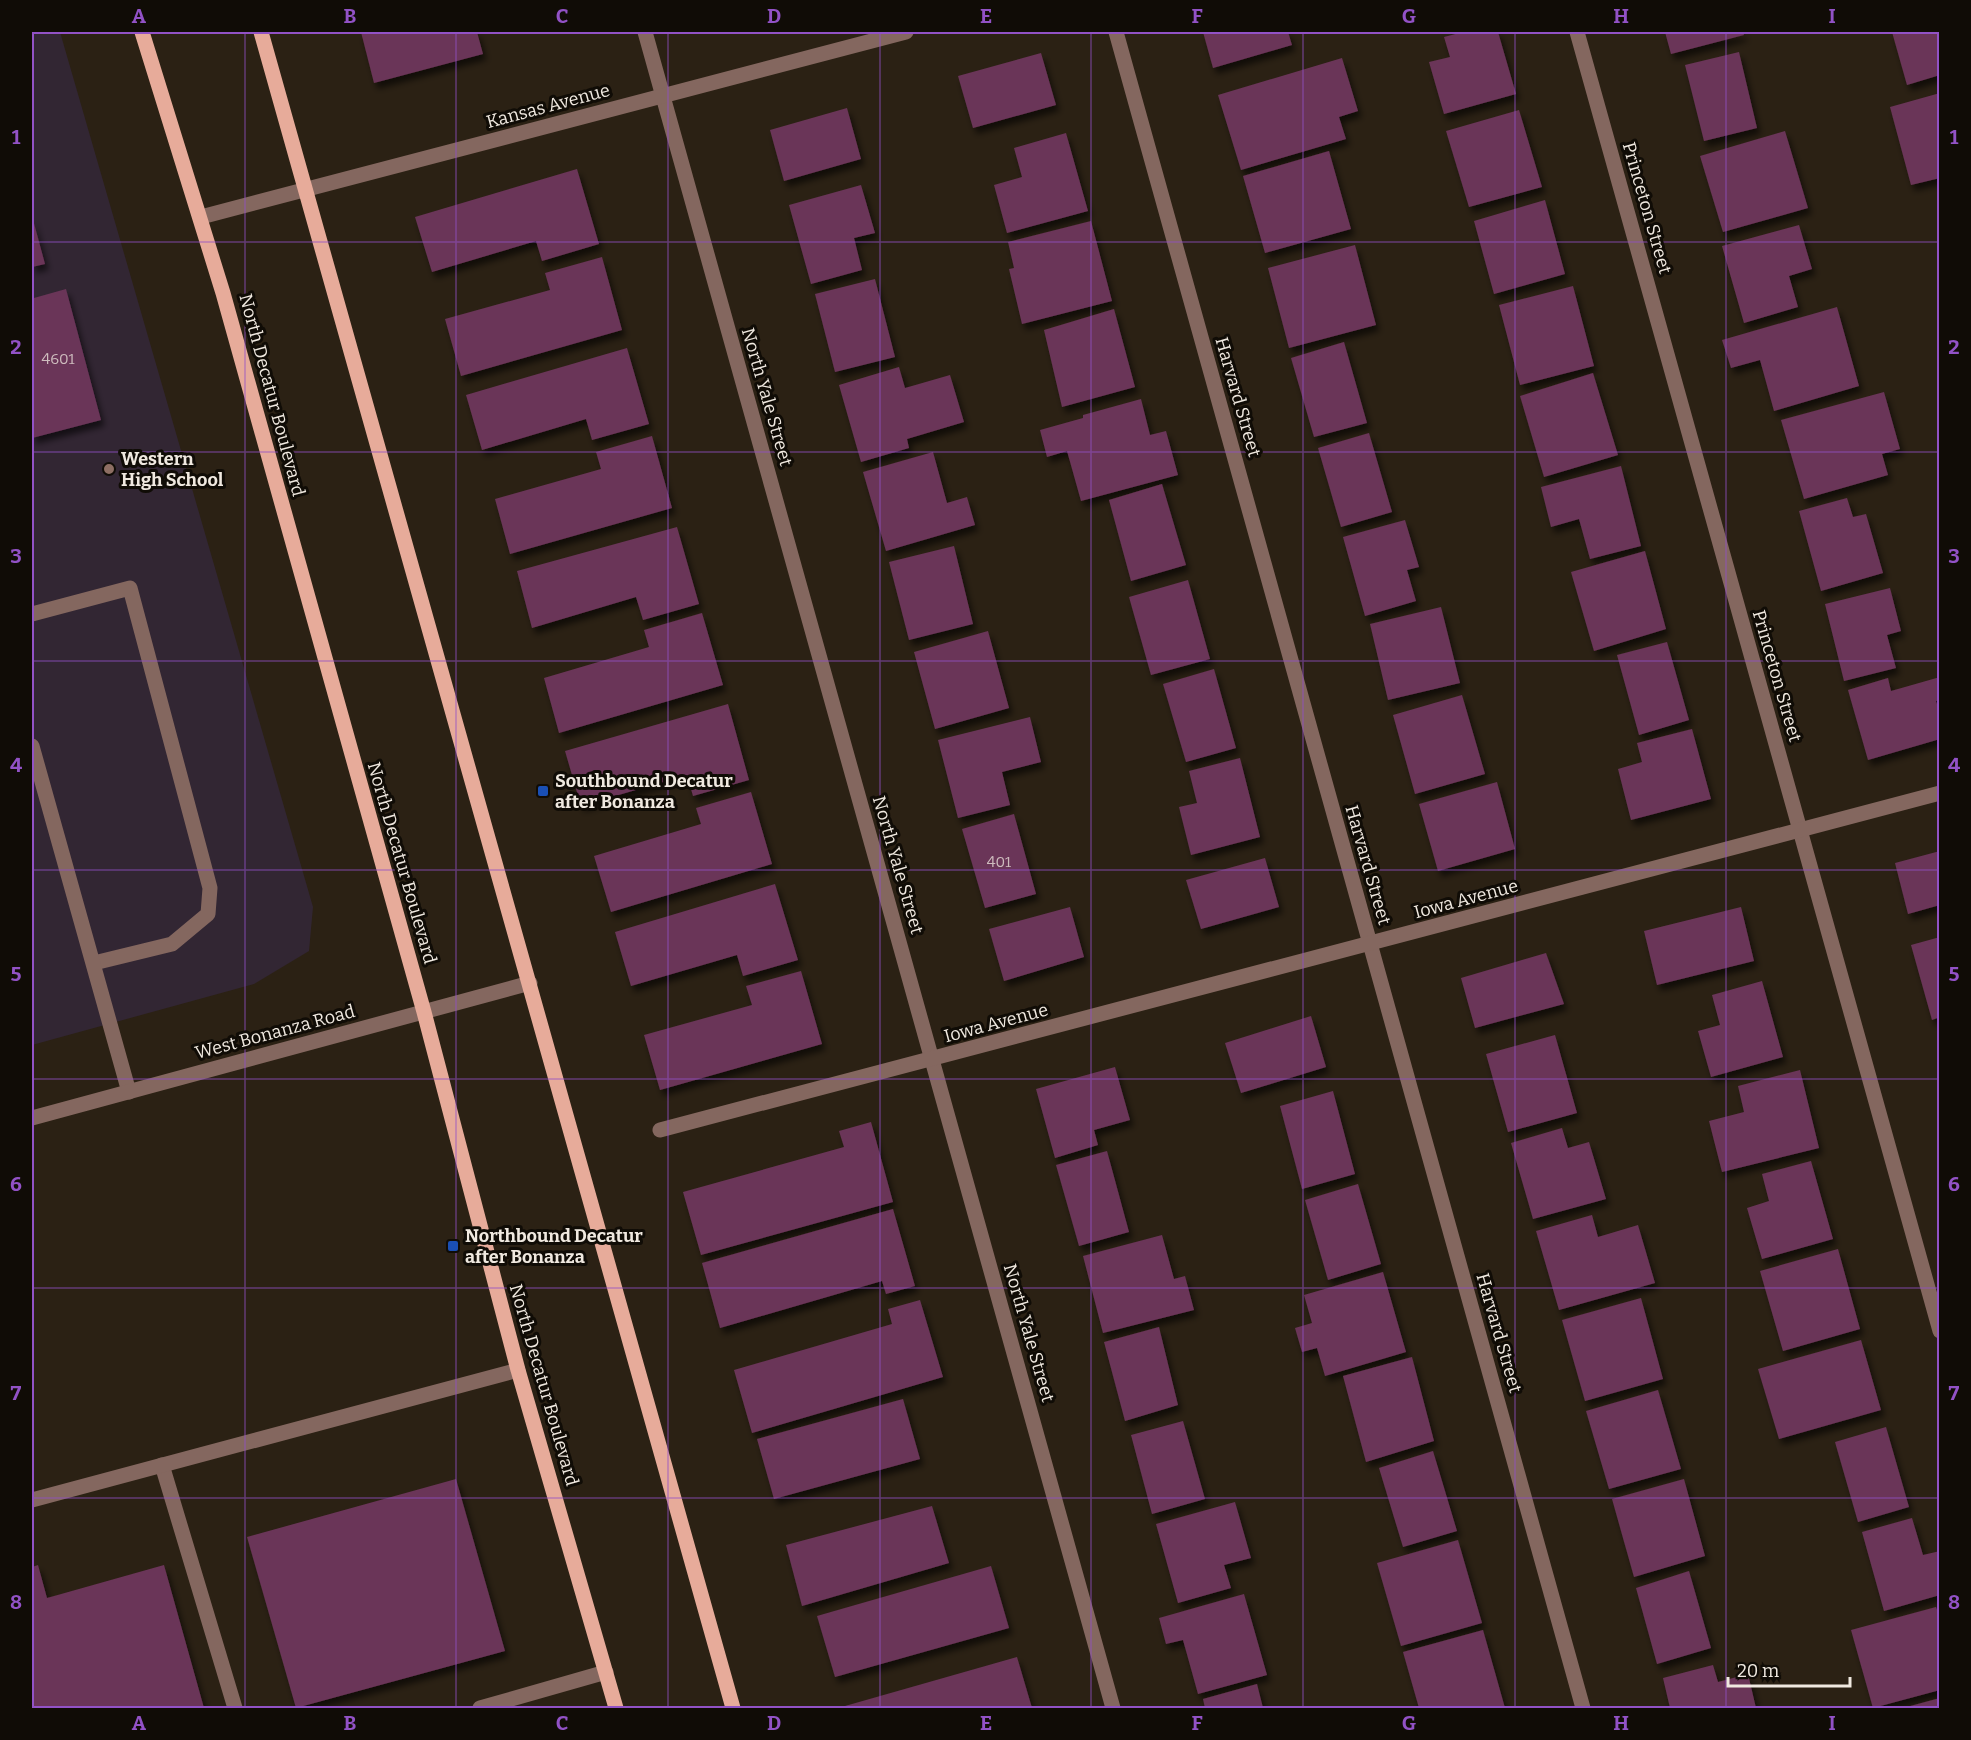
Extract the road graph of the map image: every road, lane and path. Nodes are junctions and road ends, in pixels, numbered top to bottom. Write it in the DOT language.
graph roads {
  1 [pos="142,32"];
  2 [pos="261,32"];
  3 [pos="645,32"];
  4 [pos="906,32"];
  5 [pos="1116,32"];
  6 [pos="1577,32"];
  7 [pos="663,95"];
  8 [pos="306,190"];
  9 [pos="201,217"];
  10 [pos="32,614"];
  11 [pos="32,746"];
  12 [pos="1940,794"];
  13 [pos="1800,830"];
  14 [pos="1370,944"];
  15 [pos="94,963"];
  16 [pos="530,983"];
  17 [pos="424,1012"];
  18 [pos="932,1060"];
  19 [pos="129,1092"];
  20 [pos="32,1118"];
  21 [pos="660,1130"];
  22 [pos="1940,1331"];
  23 [pos="518,1370"];
  24 [pos="162,1465"];
  25 [pos="32,1500"];
  26 [pos="606,1672"];
  27 [pos="489,1707"];
  28 [pos="235,1708"];
  29 [pos="616,1708"];
  30 [pos="733,1708"];
  31 [pos="1113,1708"];
  32 [pos="1583,1708"];
  1 -- 9 [label="main road, North Decatur Boulevard"];
  2 -- 8 [label="main road"];
  3 -- 7 [label="street, North Yale Street"];
  4 -- 7 [label="street, Kansas Avenue"];
  5 -- 14 [label="street, Harvard Street"];
  6 -- 13 [label="street, Princeton Street"];
  7 -- 8 [label="street, Kansas Avenue"];
  7 -- 18 [label="street, North Yale Street"];
  8 -- 9 [label="street, Kansas Avenue"];
  8 -- 16 [label="main road"];
  9 -- 17 [label="main road, North Decatur Boulevard"];
  10 -- 15 [label="street"];
  11 -- 15 [label="street"];
  12 -- 13 [label="street, Iowa Avenue"];
  13 -- 14 [label="street, Iowa Avenue"];
  13 -- 22 [label="street, Princeton Street"];
  14 -- 18 [label="street, Iowa Avenue"];
  14 -- 32 [label="street, Harvard Street"];
  15 -- 19 [label="street"];
  16 -- 17 [label="street, West Bonanza Road"];
  16 -- 30 [label="main road"];
  17 -- 19 [label="street, West Bonanza Road"];
  17 -- 23 [label="main road, North Decatur Boulevard"];
  18 -- 21 [label="street, Iowa Avenue"];
  18 -- 31 [label="street, North Yale Street"];
  19 -- 20 [label="street, West Bonanza Road"];
  23 -- 24 [label="street"];
  23 -- 26 [label="main road, North Decatur Boulevard"];
  24 -- 25 [label="street"];
  24 -- 28 [label="street"];
  26 -- 27 [label="street"];
  26 -- 29 [label="main road, North Decatur Boulevard"];
}
